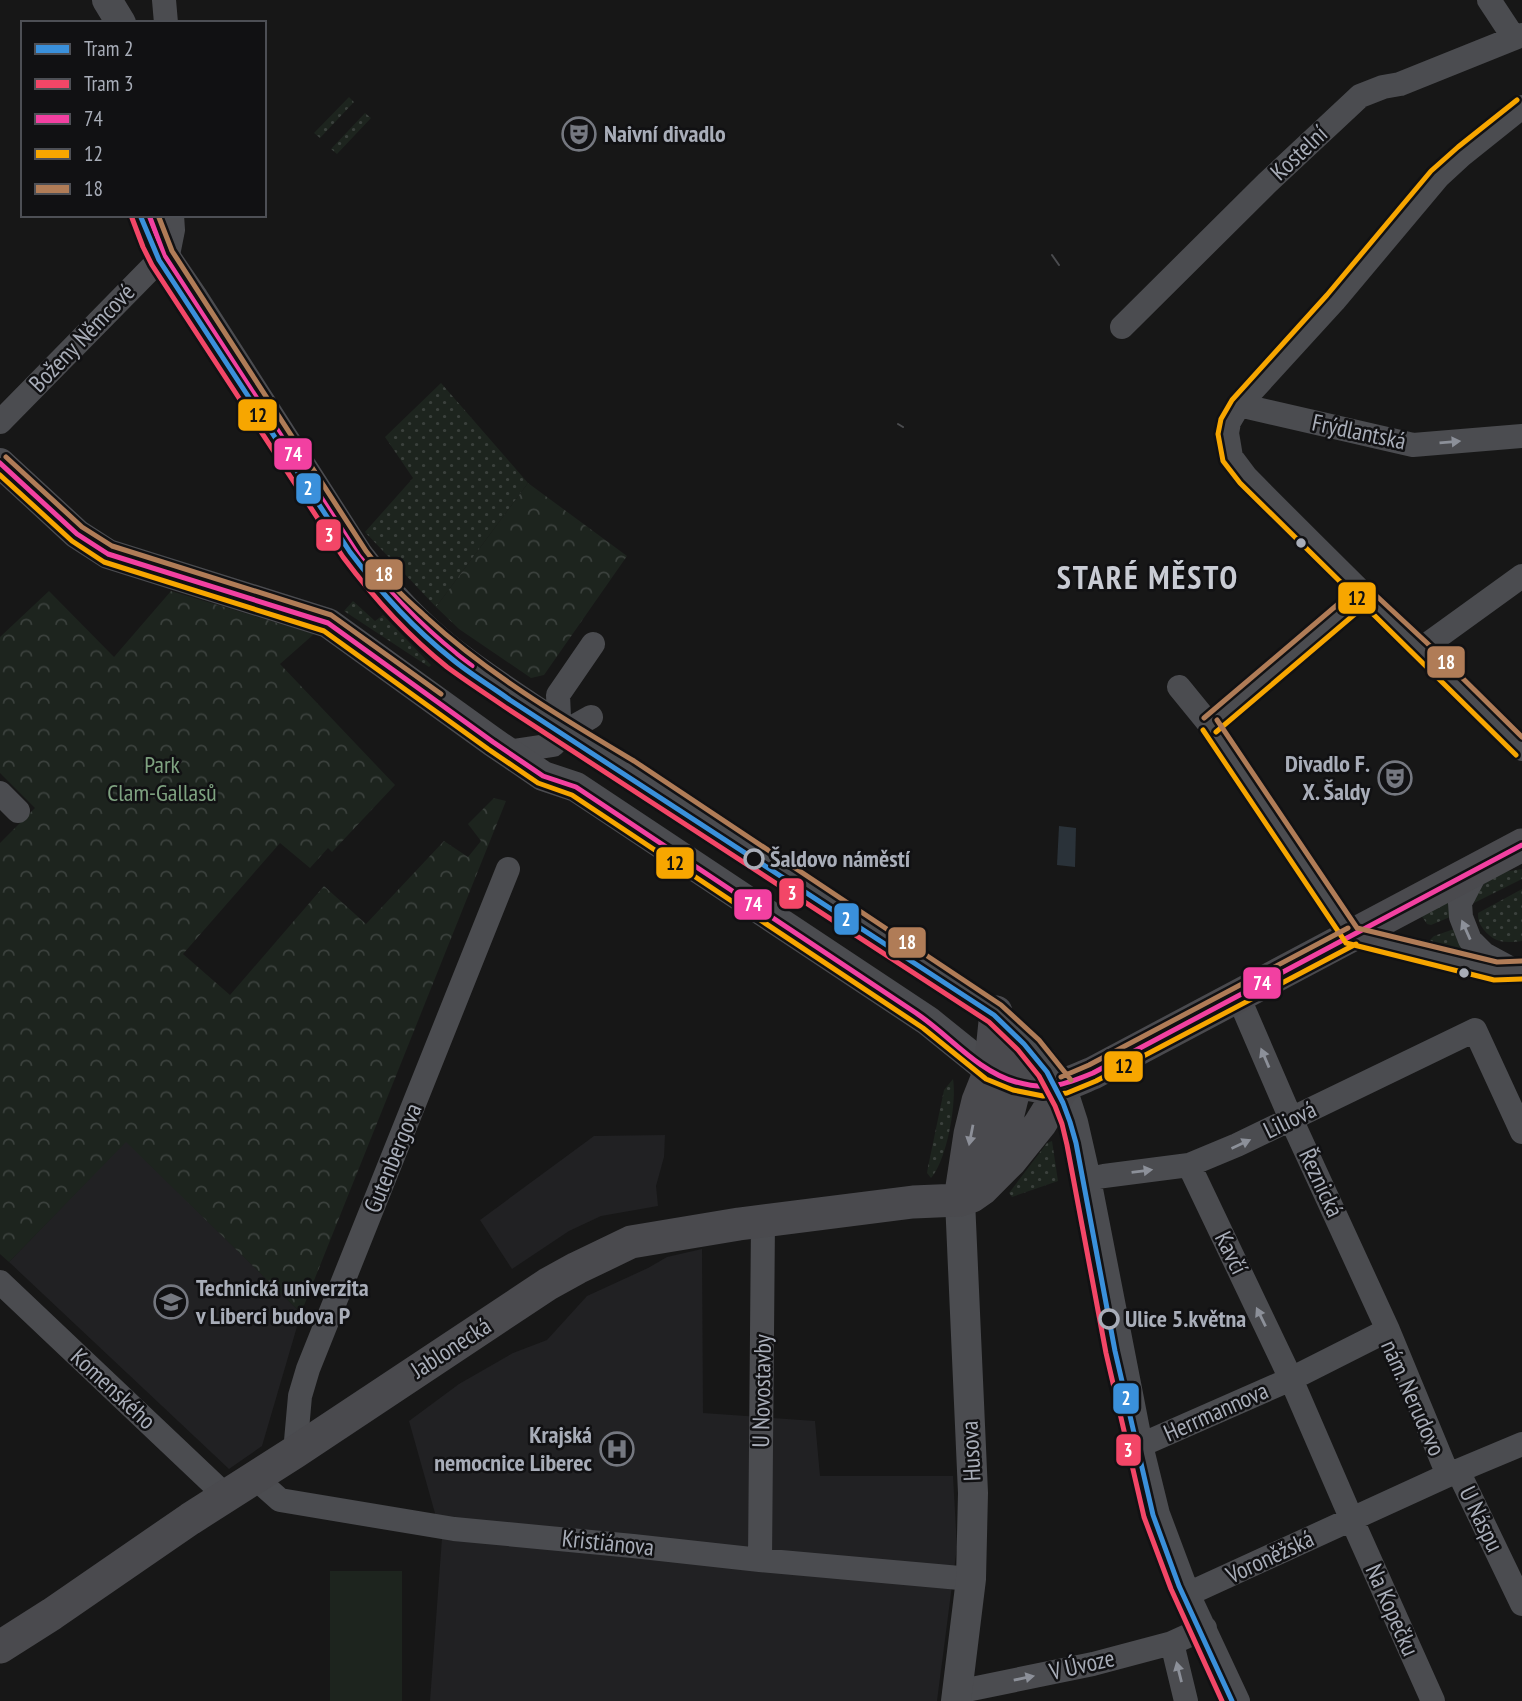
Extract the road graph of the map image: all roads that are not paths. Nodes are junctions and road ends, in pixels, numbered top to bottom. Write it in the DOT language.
graph roads {
  1 [pos="107,0"];
  2 [pos="164,0"];
  3 [pos="1489,0"];
  4 [pos="120,21"];
  5 [pos="166,21"];
  6 [pos="1518,37"];
  7 [pos="1522,107"];
  8 [pos="150,217"];
  9 [pos="172,217"];
  10 [pos="164,255"];
  11 [pos="1122,327"];
  12 [pos="1239,405"];
  13 [pos="0,422"];
  14 [pos="1522,436"];
  15 [pos="0,463"];
  16 [pos="1522,576"];
  17 [pos="1363,595"];
  18 [pos="593,644"];
  19 [pos="1421,649"];
  20 [pos="1180,687"];
  21 [pos="1210,725"];
  22 [pos="570,731"];
  23 [pos="1522,749"];
  24 [pos="507,751"];
  25 [pos="576,787"];
  26 [pos="0,793"];
  27 [pos="18,811"];
  28 [pos="1522,845"];
  29 [pos="508,869"];
  30 [pos="1478,869"];
  31 [pos="1352,936"];
  32 [pos="1518,971"];
  33 [pos="1238,996"];
  34 [pos="996,1012"];
  35 [pos="1003,1076"];
  36 [pos="1064,1085"];
  37 [pos="1291,1119"];
  38 [pos="1522,1132"];
  39 [pos="1189,1166"];
  40 [pos="1092,1178"];
  41 [pos="971,1195"];
  42 [pos="763,1221"];
  43 [pos="0,1282"];
  44 [pos="1388,1330"];
  45 [pos="1291,1379"];
  46 [pos="1522,1444"];
  47 [pos="1141,1445"];
  48 [pos="295,1452"];
  49 [pos="1453,1473"];
  50 [pos="254,1477"];
  51 [pos="226,1496"];
  52 [pos="1352,1520"];
  53 [pos="760,1560"];
  54 [pos="971,1579"];
  55 [pos="1188,1594"];
  56 [pos="1522,1604"];
  57 [pos="1205,1628"];
  58 [pos="1172,1643"];
  59 [pos="0,1647"];
  60 [pos="957,1697"];
  61 [pos="1186,1701"];
  62 [pos="1238,1701"];
  63 [pos="1433,1701"];
  1 -- 4 [label="street"];
  2 -- 5 [label="street"];
  3 -- 6 [label="street"];
  6 -- 11 [label="street, Kostelní"];
  7 -- 12 [label="street"];
  8 -- 10 [label="street"];
  9 -- 10 [label="street"];
  10 -- 13 [label="street, Boženy Němcové"];
  10 -- 22 [label="street"];
  12 -- 14 [label="street, Frýdlantská, one-way"];
  12 -- 17 [label="street"];
  15 -- 24 [label="street"];
  16 -- 19 [label="street"];
  17 -- 19 [label="street"];
  17 -- 21 [label="street"];
  18 -- 22 [label="street"];
  19 -- 23 [label="street"];
  20 -- 21 [label="street"];
  21 -- 31 [label="street"];
  22 -- 24 [label="street"];
  22 -- 25 [label="street"];
  22 -- 34 [label="street"];
  24 -- 25 [label="street"];
  25 -- 35 [label="street"];
  26 -- 27 [label="street"];
  28 -- 30 [label="main road"];
  29 -- 48 [label="street, Gutenbergova"];
  30 -- 31 [label="main road"];
  32 -- 30 [label="street, one-way"];
  31 -- 32 [label="street"];
  31 -- 33 [label="main road"];
  33 -- 36 [label="main road"];
  37 -- 33 [label="street, Řeznická, one-way"];
  34 -- 35 [label="main road"];
  34 -- 36 [label="street"];
  35 -- 36 [label="main road"];
  35 -- 41 [label="main road"];
  36 -- 40 [label="street"];
  36 -- 41 [label="main road"];
  37 -- 38 [label="street, Liliová"];
  39 -- 37 [label="street, Liliová, one-way"];
  37 -- 44 [label="street, Řeznická"];
  40 -- 39 [label="street, Liliová, one-way"];
  45 -- 39 [label="street, Kavčí, one-way"];
  40 -- 47 [label="street"];
  41 -- 42 [label="main road, Jablonecká"];
  41 -- 54 [label="street, Husova"];
  42 -- 48 [label="main road, Jablonecká"];
  42 -- 53 [label="street, U Novostavby"];
  43 -- 51 [label="street, Komenského"];
  44 -- 45 [label="street, nám. Nerudovo"];
  44 -- 49 [label="street, nám. Nerudovo"];
  45 -- 47 [label="street, Herrmannova"];
  45 -- 52 [label="street"];
  46 -- 49 [label="street"];
  47 -- 55 [label="street"];
  48 -- 50 [label="main road, Jablonecká"];
  49 -- 52 [label="street, nám. Nerudovo"];
  49 -- 56 [label="street, U Náspu"];
  50 -- 51 [label="main road, Jablonecká"];
  50 -- 53 [label="street, Kristiánova"];
  51 -- 59 [label="main road, Jablonecká"];
  52 -- 55 [label="street, Voroněžská"];
  52 -- 63 [label="street, Na Kopečku"];
  53 -- 54 [label="street, Kristiánova"];
  54 -- 60 [label="street, Husova"];
  55 -- 57 [label="street"];
  57 -- 58 [label="street, V Úvoze"];
  57 -- 62 [label="street"];
  60 -- 58 [label="street, V Úvoze, one-way"];
  61 -- 58 [label="street, one-way"];
}
